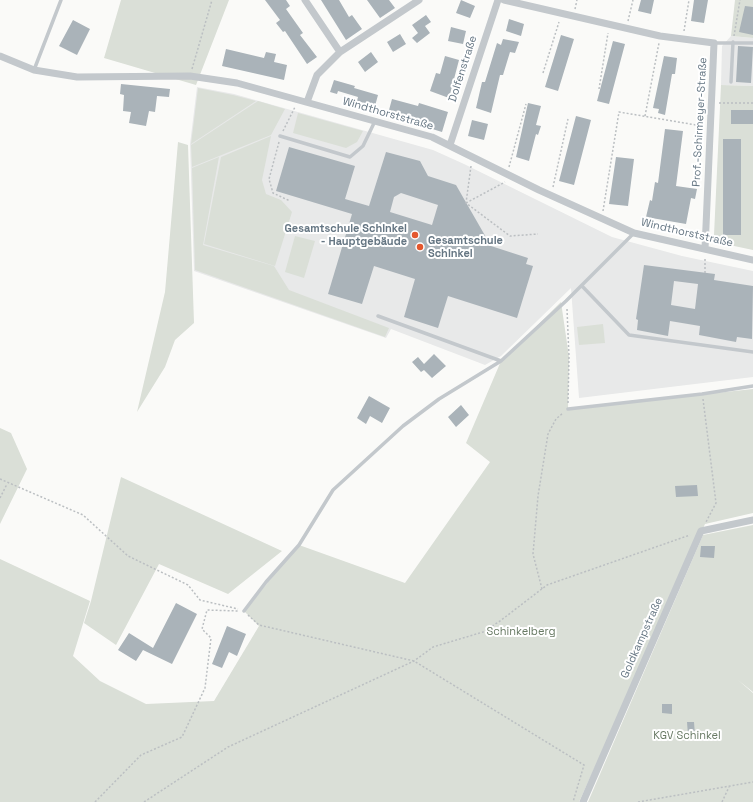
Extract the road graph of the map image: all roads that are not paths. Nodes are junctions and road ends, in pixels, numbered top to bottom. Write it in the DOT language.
graph roads {
  1 [pos="61,0"];
  2 [pos="305,0"];
  3 [pos="419,0"];
  4 [pos="498,0"];
  5 [pos="504,0"];
  6 [pos="733,42"];
  7 [pos="714,43"];
  8 [pos="753,43"];
  9 [pos="340,52"];
  10 [pos="0,56"];
  11 [pos="34,70"];
  12 [pos="731,82"];
  13 [pos="307,102"];
  14 [pos="375,121"];
  15 [pos="280,136"];
  16 [pos="450,145"];
  17 [pos="634,233"];
  18 [pos="705,249"];
  19 [pos="753,260"];
  20 [pos="582,286"];
  21 [pos="378,316"];
  22 [pos="753,352"];
  23 [pos="501,361"];
  24 [pos="753,386"];
  25 [pos="568,409"];
  26 [pos="753,520"];
  27 [pos="244,611"];
  28 [pos="583,802"];
  1 -- 11 [label="lane"];
  2 -- 9 [label="street"];
  3 -- 9 [label="street"];
  4 -- 16 [label="street, Dolfenstraße"];
  5 -- 7 [label="street, Prof.-Schirmeyer-Straße"];
  6 -- 7 [label="lane"];
  6 -- 8 [label="lane"];
  6 -- 12 [label="lane"];
  7 -- 18 [label="street, Prof.-Schirmeyer-Straße"];
  9 -- 13 [label="street"];
  10 -- 11 [label="street, Windthorststraße"];
  11 -- 13 [label="street, Windthorststraße"];
  13 -- 14 [label="street, Windthorststraße"];
  14 -- 15 [label="lane"];
  14 -- 16 [label="street, Windthorststraße"];
  16 -- 17 [label="street, Windthorststraße"];
  17 -- 18 [label="street, Windthorststraße"];
  17 -- 20 [label="lane"];
  18 -- 19 [label="street, Windthorststraße"];
  20 -- 22 [label="lane"];
  20 -- 23 [label="lane"];
  21 -- 23 [label="lane"];
  23 -- 27 [label="lane"];
  24 -- 25 [label="lane"];
  26 -- 28 [label="street, Goldkampstraße"];
}
